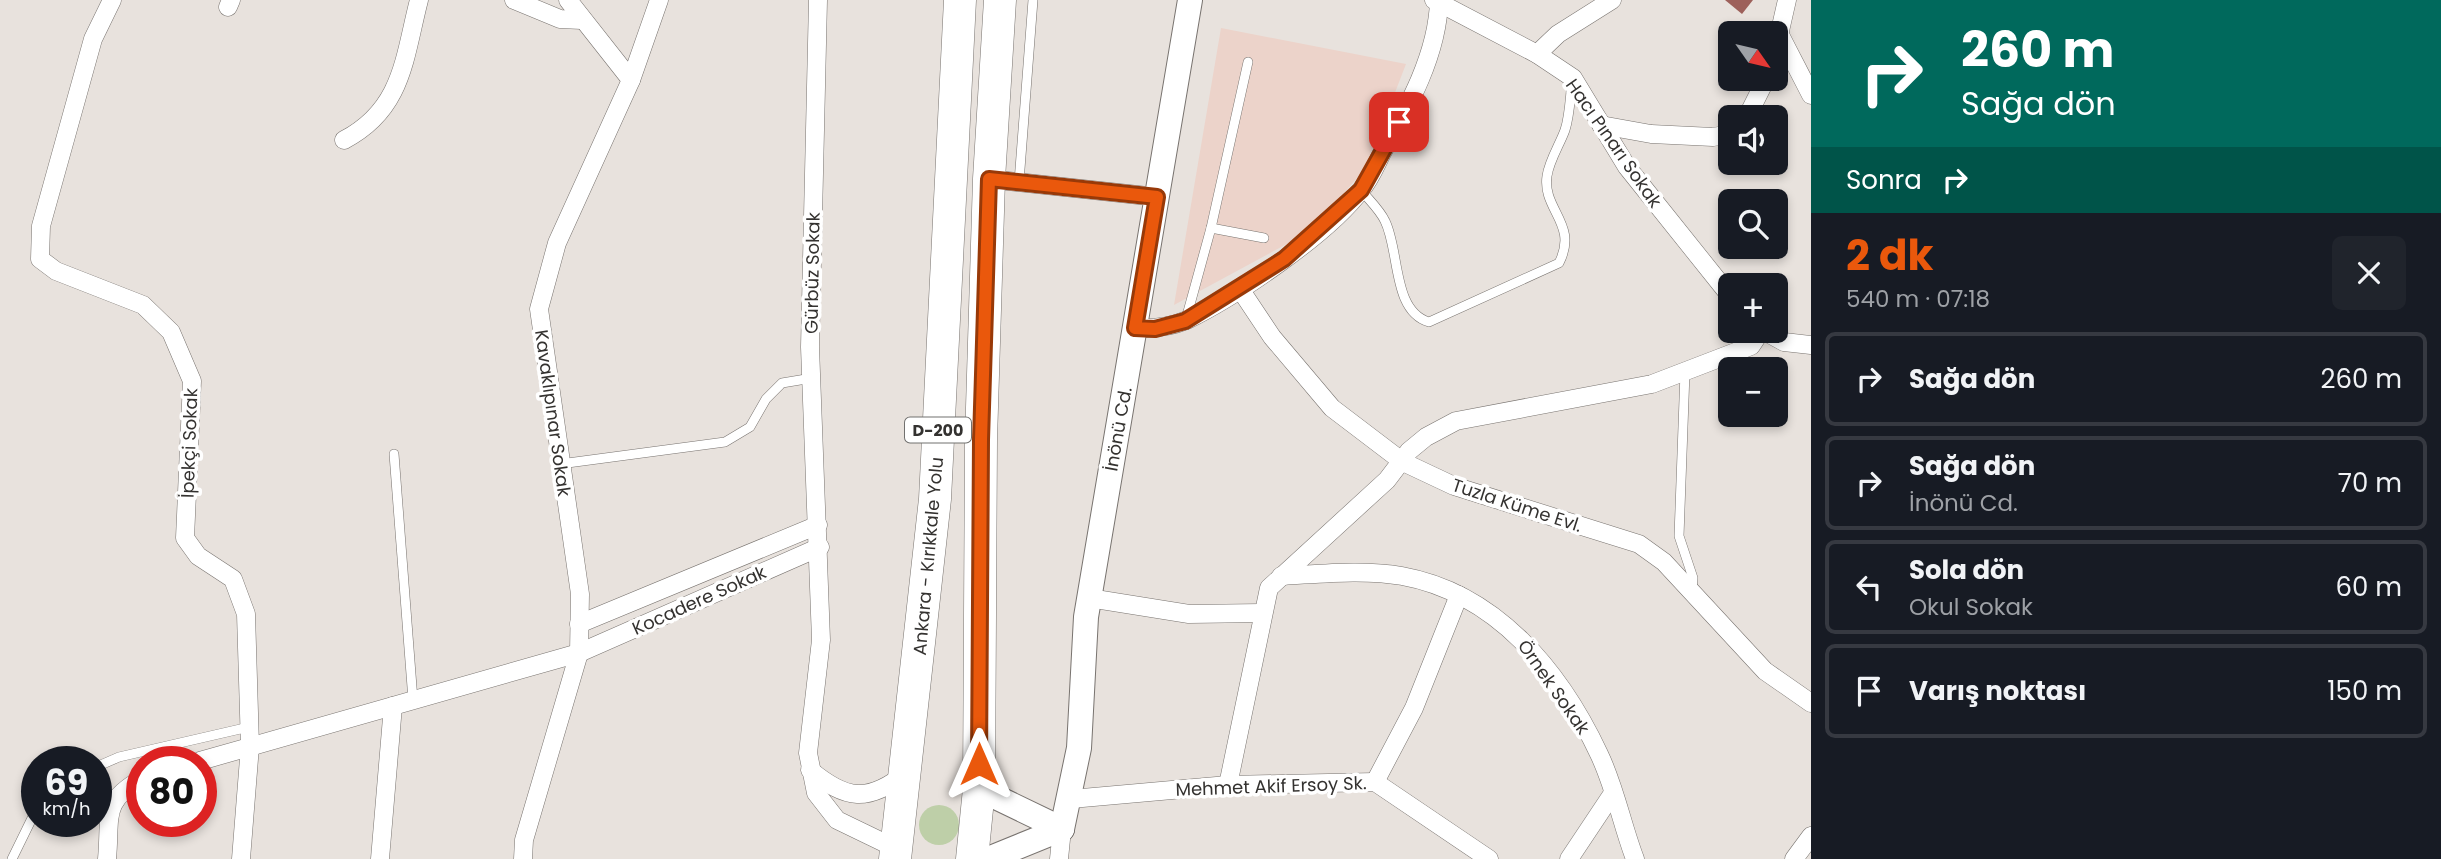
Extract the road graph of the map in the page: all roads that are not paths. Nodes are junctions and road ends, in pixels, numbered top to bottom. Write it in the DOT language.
graph roads {
  1 [pos="112,0"];
  2 [pos="419,0"];
  3 [pos="514,0"];
  4 [pos="568,0"];
  5 [pos="659,0"];
  6 [pos="818,0"];
  7 [pos="960,0"];
  8 [pos="1000,0"];
  9 [pos="1033,0"];
  10 [pos="1190,0"];
  11 [pos="1612,0"];
  12 [pos="1787,0"];
  13 [pos="1437,1"];
  14 [pos="582,20"];
  15 [pos="1782,21"];
  16 [pos="1537,54"];
  17 [pos="1788,57"];
  18 [pos="1248,62"];
  19 [pos="1573,78"];
  20 [pos="631,80"];
  21 [pos="1811,95"];
  22 [pos="1601,125"];
  23 [pos="1718,136"];
  24 [pos="344,140"];
  25 [pos="1004,181"];
  26 [pos="1361,190"];
  27 [pos="1157,197"];
  28 [pos="1212,228"];
  29 [pos="1264,238"];
  30 [pos="1718,281"];
  31 [pos="1240,289"];
  32 [pos="1185,321"];
  33 [pos="1135,328"];
  34 [pos="1753,343"];
  35 [pos="1788,343"];
  36 [pos="1810,346"];
  37 [pos="1685,372"];
  38 [pos="812,378"];
  39 [pos="394,454"];
  40 [pos="1403,462"];
  41 [pos="560,464"];
  42 [pos="818,526"];
  43 [pos="820,547"];
  44 [pos="1280,576"];
  45 [pos="1692,592"];
  46 [pos="1459,595"];
  47 [pos="1089,598"];
  48 [pos="1262,613"];
  49 [pos="579,624"];
  50 [pos="579,653"];
  51 [pos="413,700"];
  52 [pos="1811,703"];
  53 [pos="393,706"];
  54 [pos="249,727"];
  55 [pos="250,746"];
  56 [pos="217,756"];
  57 [pos="112,760"];
  58 [pos="810,770"];
  59 [pos="906,773"];
  60 [pos="1375,782"];
  61 [pos="1228,785"];
  62 [pos="126,788"];
  63 [pos="979,789"];
  64 [pos="1613,793"];
  65 [pos="1071,799"];
  66 [pos="1062,829"];
  67 [pos="1811,836"];
  68 [pos="23,837"];
  69 [pos="896,854"];
  70 [pos="12,859"];
  71 [pos="107,859"];
  72 [pos="242,859"];
  73 [pos="380,859"];
  74 [pos="523,859"];
  75 [pos="972,859"];
  76 [pos="988,859"];
  77 [pos="1059,859"];
  78 [pos="1489,859"];
  79 [pos="1569,859"];
  80 [pos="1635,859"];
  81 [pos="1794,859"];
  1 -- 54 [label="street, İpekçi Sokak"];
  2 -- 24 [label="street"];
  3 -- 14 [label="street"];
  4 -- 14 [label="street"];
  5 -- 20 [label="street, Kavaklıpınar Sokak"];
  6 -- 38 [label="street, Gürbüz Sokak"];
  7 -- 59 [label="highway, Ankara - Kırıkkale Yolu / D-200"];
  8 -- 25 [label="highway, D-200"];
  9 -- 25 [label="lane"];
  10 -- 27 [label="street, İnönü Cd."];
  11 -- 16 [label="street"];
  12 -- 15 [label="street"];
  13 -- 16 [label="street, Hacı Pınarı Sokak"];
  13 -- 26 [label="street"];
  14 -- 20 [label="street"];
  16 -- 19 [label="street, Hacı Pınarı Sokak"];
  17 -- 21 [label="street"];
  18 -- 28 [label="lane"];
  19 -- 22 [label="street, Hacı Pınarı Sokak"];
  19 -- 26 [label="lane"];
  20 -- 41 [label="street, Kavaklıpınar Sokak"];
  22 -- 23 [label="street"];
  22 -- 30 [label="street, Hacı Pınarı Sokak"];
  25 -- 27 [label="street"];
  25 -- 63 [label="highway, D-200"];
  26 -- 31 [label="street"];
  27 -- 33 [label="street, İnönü Cd."];
  28 -- 29 [label="lane"];
  28 -- 32 [label="lane"];
  31 -- 32 [label="street"];
  31 -- 40 [label="street, Tuzla Küme Evl."];
  32 -- 33 [label="street"];
  33 -- 47 [label="street, İnönü Cd."];
  34 -- 37 [label="street"];
  35 -- 36 [label="street"];
  37 -- 40 [label="street"];
  37 -- 45 [label="lane"];
  38 -- 41 [label="lane"];
  38 -- 42 [label="street, Gürbüz Sokak"];
  39 -- 51 [label="lane"];
  40 -- 44 [label="street"];
  40 -- 45 [label="street, Tuzla Küme Evl."];
  41 -- 49 [label="street, Kavaklıpınar Sokak"];
  42 -- 43 [label="street, Gürbüz Sokak"];
  42 -- 49 [label="street, Kocadere Sokak"];
  43 -- 50 [label="street, Kocadere Sokak"];
  43 -- 58 [label="street, Gürbüz Sokak"];
  44 -- 46 [label="street, Örnek Sokak"];
  44 -- 48 [label="street"];
  45 -- 52 [label="street, Tuzla Küme Evl."];
  46 -- 60 [label="street"];
  46 -- 64 [label="street, Örnek Sokak"];
  47 -- 48 [label="street"];
  47 -- 65 [label="street, İnönü Cd."];
  48 -- 61 [label="street"];
  49 -- 50 [label="street, Kavaklıpınar Sokak"];
  50 -- 51 [label="street, Kocadere Sokak"];
  50 -- 74 [label="street, Kavaklıpınar Sokak"];
  51 -- 53 [label="street, Kocadere Sokak"];
  53 -- 55 [label="street, Kocadere Sokak"];
  53 -- 73 [label="street"];
  54 -- 55 [label="street, İpekçi Sokak"];
  54 -- 57 [label="lane"];
  55 -- 56 [label="street, Kocadere Sokak"];
  55 -- 72 [label="street, İpekçi Sokak"];
  58 -- 59 [label="street"];
  58 -- 69 [label="street, Gürbüz Sokak"];
  59 -- 69 [label="highway, Ankara - Kırıkkale Yolu / D-200"];
  60 -- 61 [label="street, Mehmet Akif Ersoy Sk."];
  60 -- 78 [label="street, Mehmet Akif Ersoy Sk."];
  61 -- 65 [label="street, Mehmet Akif Ersoy Sk."];
  62 -- 71 [label="street"];
  63 -- 66 [label="street"];
  63 -- 75 [label="highway, D-200"];
  64 -- 79 [label="street"];
  64 -- 80 [label="street, Örnek Sokak"];
  65 -- 66 [label="street, İnönü Cd."];
  66 -- 76 [label="street"];
  66 -- 77 [label="street, İnönü Cd."];
  67 -- 81 [label="street"];
  68 -- 70 [label="lane"];
}
